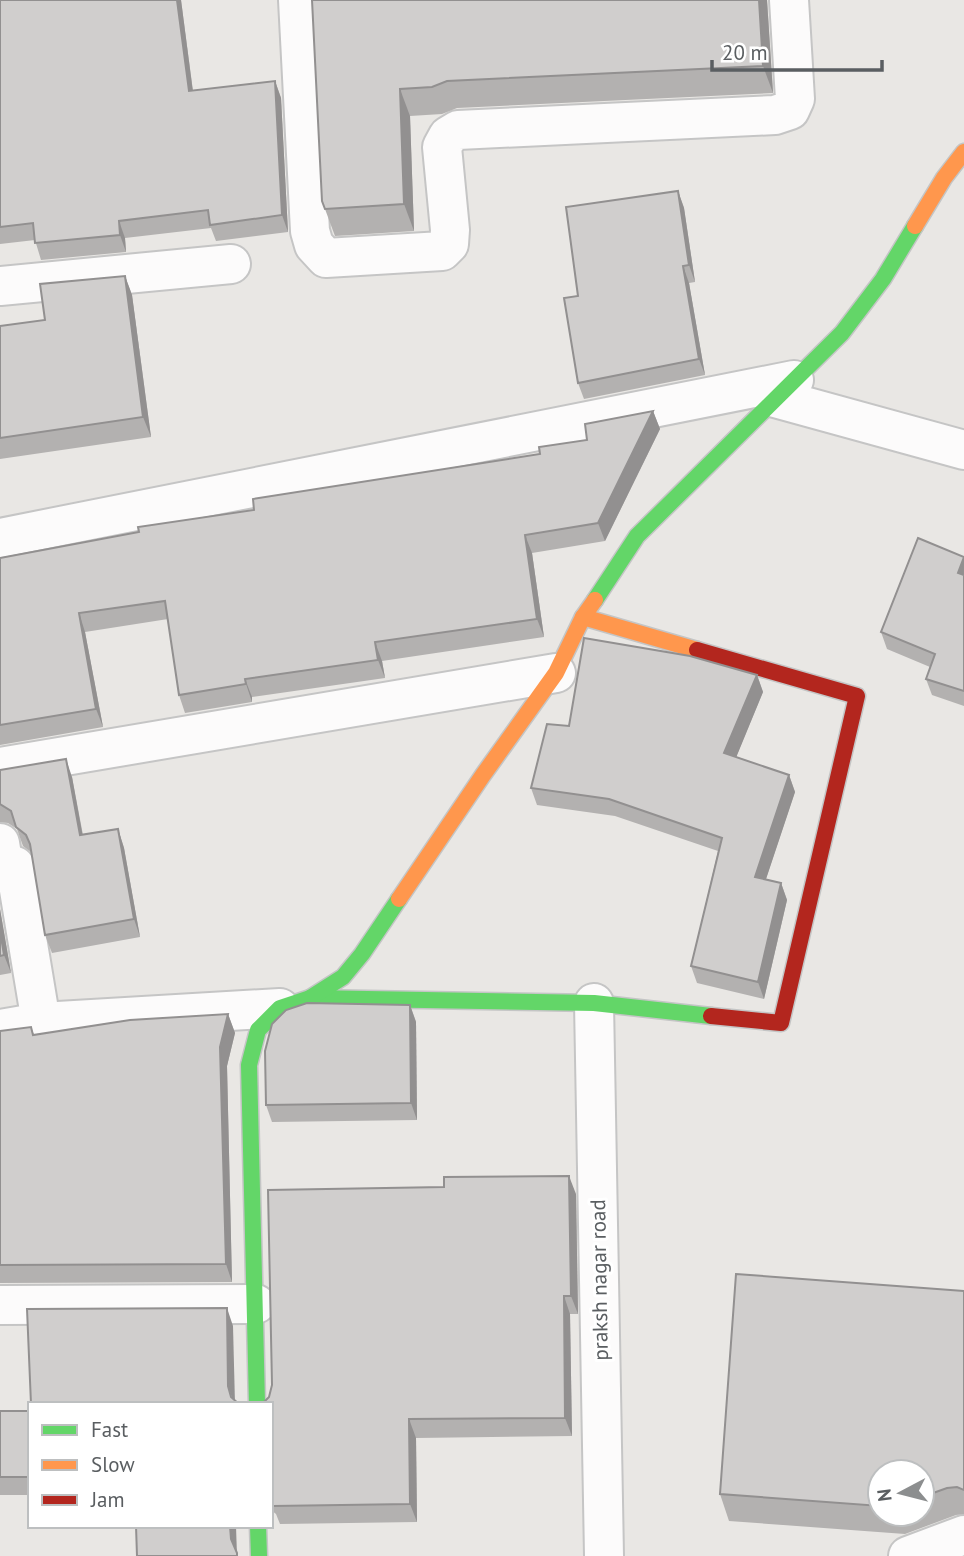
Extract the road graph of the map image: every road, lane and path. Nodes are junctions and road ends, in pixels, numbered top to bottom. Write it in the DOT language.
graph roads {
  1 [pos="298,0"];
  2 [pos="789,0"];
  3 [pos="964,152"];
  4 [pos="231,264"];
  5 [pos="0,286"];
  6 [pos="784,389"];
  7 [pos="964,450"];
  8 [pos="0,538"];
  9 [pos="583,617"];
  10 [pos="556,673"];
  11 [pos="0,766"];
  12 [pos="0,843"];
  13 [pos="295,1003"];
  14 [pos="594,1003"];
  15 [pos="41,1022"];
  16 [pos="0,1029"];
  17 [pos="256,1304"];
  18 [pos="0,1305"];
  19 [pos="257,1402"];
  20 [pos="258,1528"];
  21 [pos="964,1535"];
  22 [pos="259,1556"];
  23 [pos="604,1556"];
  24 [pos="908,1556"];
  1 -- 2 [label="street"];
  3 -- 6 [label="street"];
  4 -- 5 [label="street"];
  6 -- 7 [label="street"];
  6 -- 8 [label="street"];
  6 -- 9 [label="street"];
  9 -- 10 [label="street"];
  9 -- 14 [label="street"];
  10 -- 11 [label="street"];
  10 -- 13 [label="street"];
  12 -- 15 [label="street"];
  13 -- 14 [label="street"];
  13 -- 15 [label="street"];
  13 -- 17 [label="street"];
  14 -- 23 [label="street, praksh nagar road"];
  15 -- 16 [label="street"];
  17 -- 18 [label="street"];
  17 -- 19 [label="street"];
  20 -- 22 [label="street"];
  21 -- 24 [label="street"];
}
